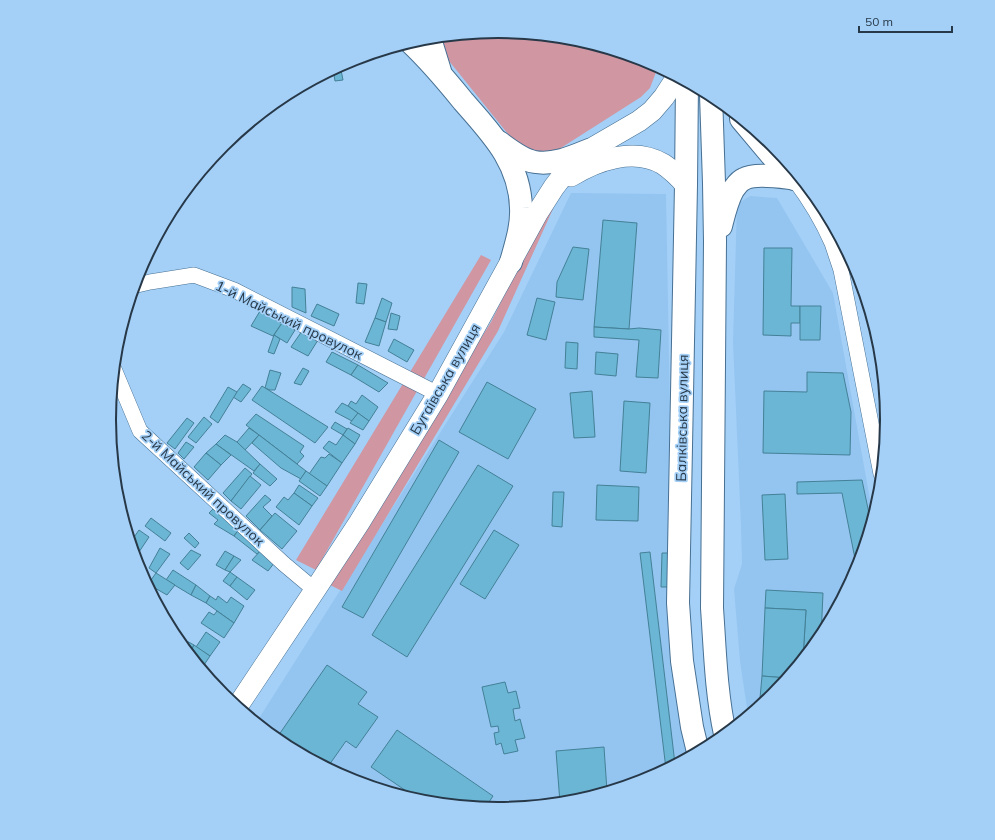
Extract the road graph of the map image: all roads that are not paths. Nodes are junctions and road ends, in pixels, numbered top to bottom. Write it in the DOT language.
graph roads {
  1 [pos="432,44"];
  2 [pos="415,47"];
  3 [pos="442,76"];
  4 [pos="674,81"];
  5 [pos="687,88"];
  6 [pos="711,103"];
  7 [pos="496,139"];
  8 [pos="762,144"];
  9 [pos="589,150"];
  10 [pos="786,170"];
  11 [pos="794,179"];
  12 [pos="686,185"];
  13 [pos="554,187"];
  14 [pos="809,199"];
  15 [pos="715,241"];
  16 [pos="511,262"];
  17 [pos="141,284"];
  18 [pos="118,378"];
  19 [pos="438,394"];
  20 [pos="878,457"];
  21 [pos="315,590"];
  22 [pos="240,702"];
  23 [pos="724,728"];
  24 [pos="697,746"];
  1 -- 3 [label="main road"];
  2 -- 3 [label="main road"];
  3 -- 7 [label="main road"];
  4 -- 9 [label="main road, Бугаївська вулиця"];
  5 -- 12 [label="main road, Балківська вулиця"];
  6 -- 15 [label="main road"];
  7 -- 9 [label="main road"];
  7 -- 16 [label="main road"];
  8 -- 10 [label="main road"];
  9 -- 13 [label="main road, Бугаївська вулиця"];
  11 -- 15 [label="main road"];
  12 -- 13 [label="main road"];
  12 -- 24 [label="main road, Балківська вулиця"];
  13 -- 16 [label="main road, Бугаївська вулиця"];
  14 -- 20 [label="street"];
  15 -- 23 [label="main road"];
  16 -- 19 [label="main road, Бугаївська вулиця"];
  17 -- 19 [label="street, 1-й Майський провулок"];
  18 -- 21 [label="street, 2-й Майський провулок"];
  19 -- 21 [label="main road, Бугаївська вулиця"];
  21 -- 22 [label="main road, Бугаївська вулиця"];
}
